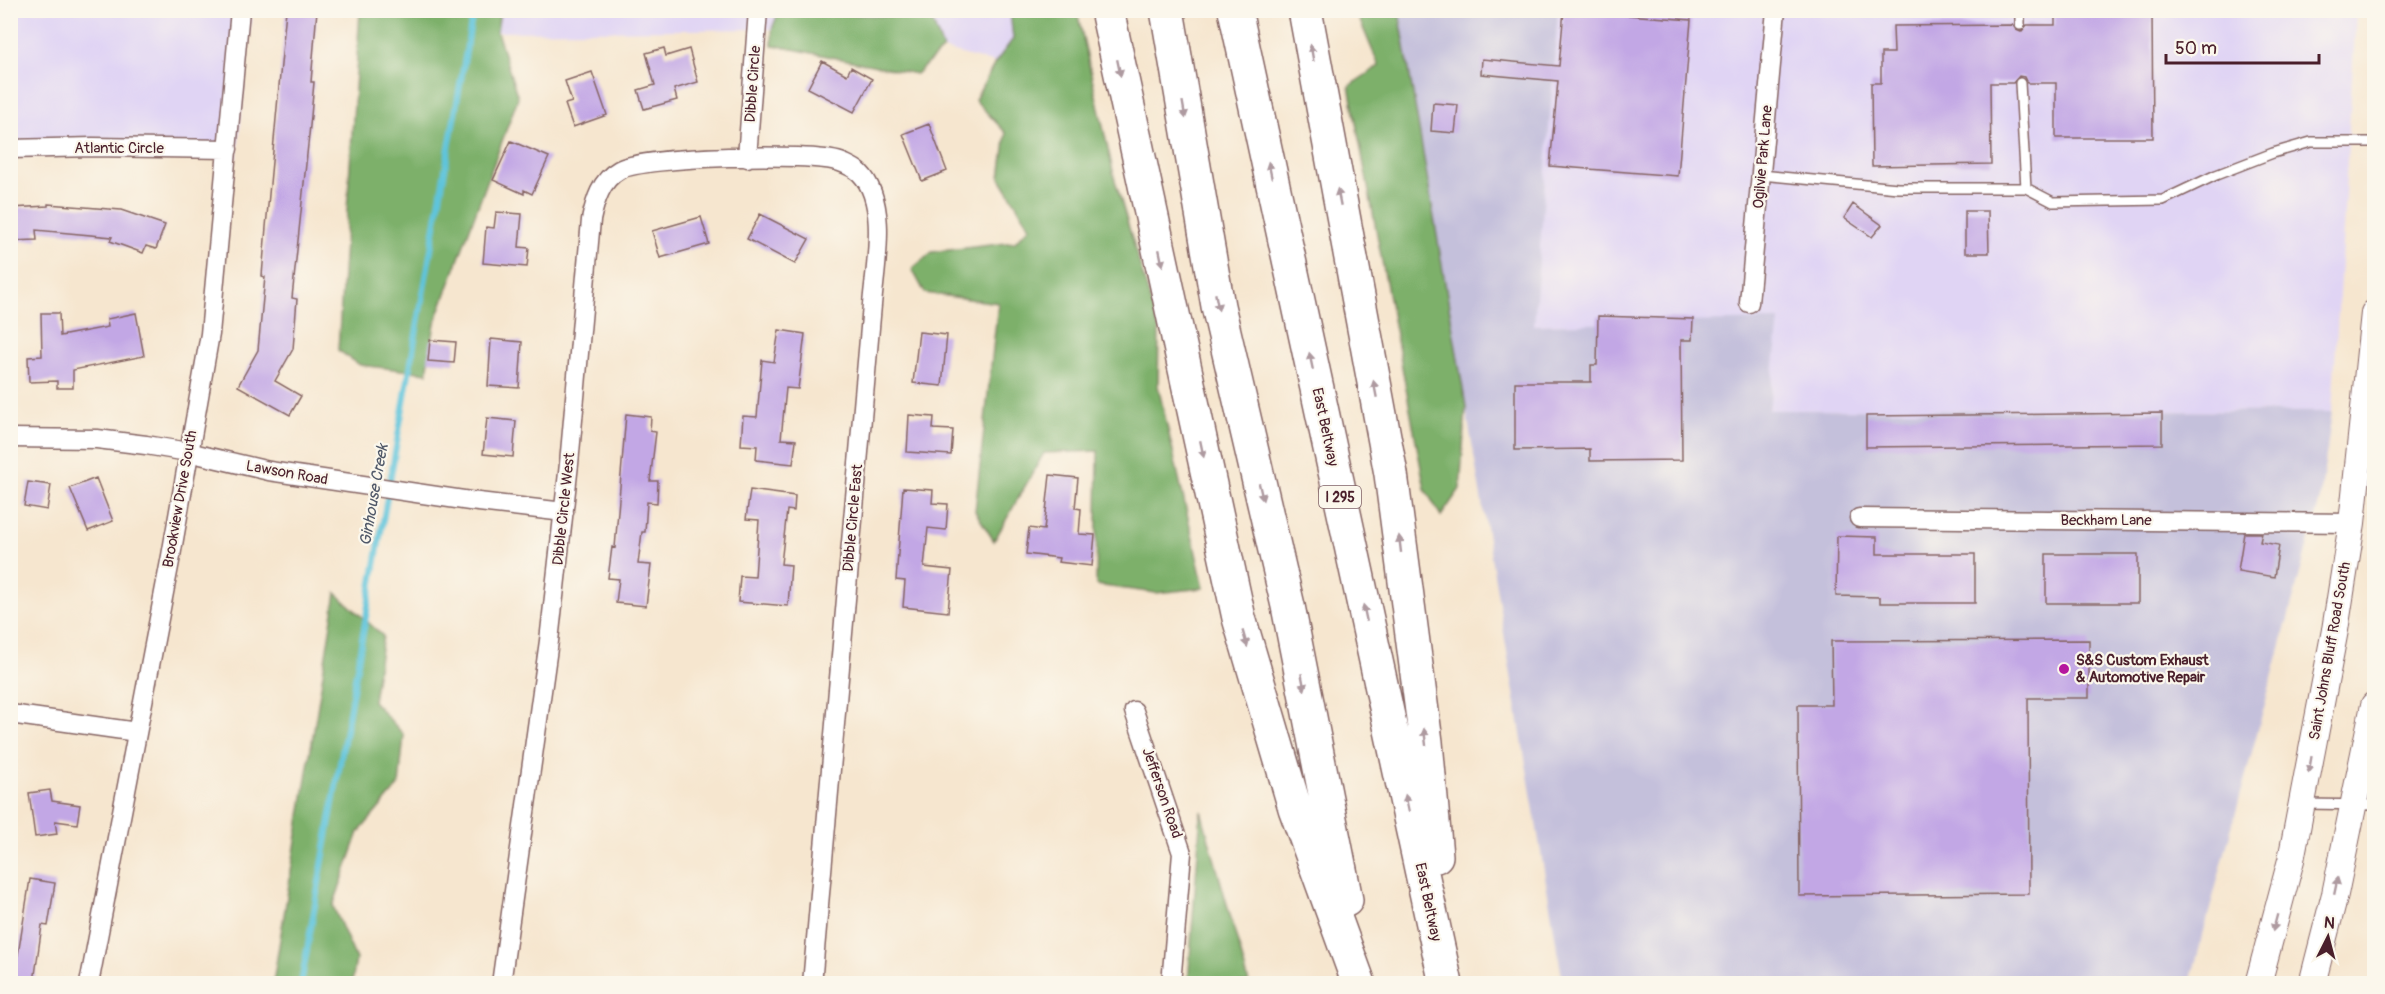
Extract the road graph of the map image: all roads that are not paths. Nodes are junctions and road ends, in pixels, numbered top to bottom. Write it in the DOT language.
graph roads {
  1 [pos="240,10"];
  2 [pos="758,10"];
  3 [pos="1107,10"];
  4 [pos="1167,10"];
  5 [pos="1235,10"];
  6 [pos="1305,10"];
  7 [pos="1776,10"];
  8 [pos="2020,10"];
  9 [pos="2020,26"];
  10 [pos="2020,83"];
  11 [pos="2374,142"];
  12 [pos="10,149"];
  13 [pos="228,149"];
  14 [pos="747,158"];
  15 [pos="1761,175"];
  16 [pos="2025,188"];
  17 [pos="1749,303"];
  18 [pos="2374,313"];
  19 [pos="10,438"];
  20 [pos="188,452"];
  21 [pos="2366,467"];
  22 [pos="564,512"];
  23 [pos="1859,518"];
  24 [pos="2352,523"];
  25 [pos="2374,705"];
  26 [pos="1134,711"];
  27 [pos="10,714"];
  28 [pos="137,732"];
  29 [pos="2302,804"];
  30 [pos="2364,804"];
  31 [pos="89,984"];
  32 [pos="501,984"];
  33 [pos="812,984"];
  34 [pos="1171,984"];
  35 [pos="1361,984"];
  36 [pos="1447,984"];
  37 [pos="2258,984"];
  38 [pos="2312,984"];
  1 -- 13 [label="street, Brookview Drive South"];
  2 -- 14 [label="street, Dibble Circle"];
  3 -- 35 [label="highway, one-way"];
  4 -- 35 [label="highway, one-way"];
  36 -- 5 [label="highway, East Beltway / I 295, one-way"];
  36 -- 6 [label="highway, one-way"];
  7 -- 15 [label="street, Ogilvie Park Lane"];
  8 -- 9 [label="lane"];
  10 -- 16 [label="lane"];
  11 -- 16 [label="lane"];
  12 -- 13 [label="street, Atlantic Circle"];
  13 -- 20 [label="street, Brookview Drive South"];
  14 -- 22 [label="street, Dibble Circle West"];
  14 -- 33 [label="street, Dibble Circle East"];
  15 -- 16 [label="lane"];
  15 -- 17 [label="street, Ogilvie Park Lane"];
  18 -- 21 [label="main road, Saint Johns Bluff Road South"];
  19 -- 20 [label="street, Lawson Road"];
  20 -- 22 [label="street, Lawson Road"];
  20 -- 28 [label="street, Brookview Drive South"];
  21 -- 24 [label="main road, Saint Johns Bluff Road South"];
  22 -- 32 [label="street, Dibble Circle West"];
  23 -- 24 [label="street, Beckham Lane"];
  24 -- 29 [label="main road, Saint Johns Bluff Road South, one-way"];
  25 -- 30 [label="main road"];
  26 -- 34 [label="street, Jefferson Road"];
  27 -- 28 [label="street"];
  28 -- 31 [label="street, Brookview Drive South"];
  29 -- 30 [label="lane"];
  29 -- 37 [label="main road, Saint Johns Bluff Road South, one-way"];
  38 -- 30 [label="main road, one-way"];
}
